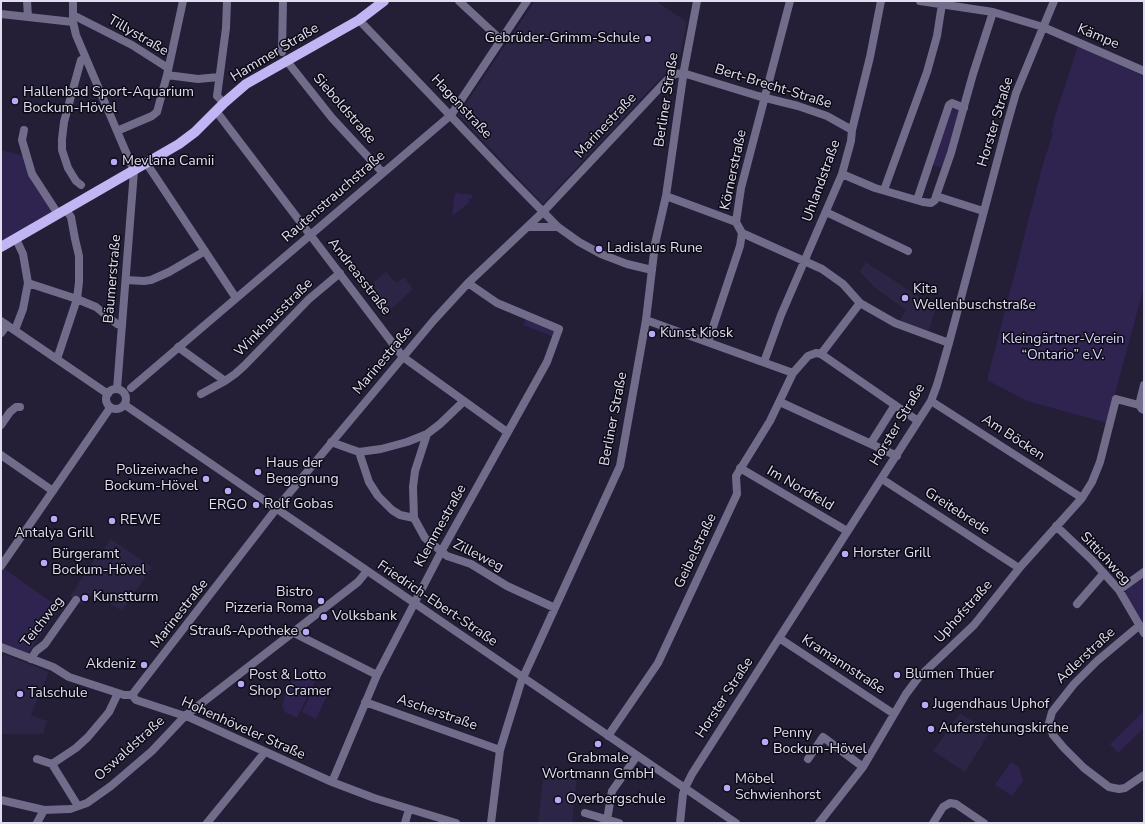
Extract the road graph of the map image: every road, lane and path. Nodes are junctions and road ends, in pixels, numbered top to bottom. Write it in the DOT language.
graph roads {
  1 [pos="27,1"];
  2 [pos="74,1"];
  3 [pos="183,1"];
  4 [pos="227,1"];
  5 [pos="283,1"];
  6 [pos="383,1"];
  7 [pos="459,1"];
  8 [pos="527,1"];
  9 [pos="697,1"];
  10 [pos="790,1"];
  11 [pos="881,1"];
  12 [pos="920,1"];
  13 [pos="1054,1"];
  14 [pos="942,4"];
  15 [pos="993,12"];
  16 [pos="1,14"];
  17 [pos="28,17"];
  18 [pos="73,19"];
  19 [pos="359,20"];
  20 [pos="1043,27"];
  21 [pos="501,40"];
  22 [pos="284,56"];
  23 [pos="85,58"];
  24 [pos="1144,71"];
  25 [pos="168,72"];
  26 [pos="683,73"];
  27 [pos="219,77"];
  28 [pos="765,97"];
  29 [pos="224,103"];
  30 [pos="964,108"];
  31 [pos="216,111"];
  32 [pos="451,115"];
  33 [pos="24,130"];
  34 [pos="117,130"];
  35 [pos="852,130"];
  36 [pos="147,164"];
  37 [pos="134,171"];
  38 [pos="382,173"];
  39 [pos="842,174"];
  40 [pos="81,185"];
  41 [pos="884,190"];
  42 [pos="666,196"];
  43 [pos="936,196"];
  44 [pos="917,200"];
  45 [pos="983,211"];
  46 [pos="543,212"];
  47 [pos="826,212"];
  48 [pos="65,214"];
  49 [pos="736,222"];
  50 [pos="528,227"];
  51 [pos="558,227"];
  52 [pos="742,233"];
  53 [pos="310,235"];
  54 [pos="16,239"];
  55 [pos="1,247"];
  56 [pos="205,251"];
  57 [pos="908,251"];
  58 [pos="805,261"];
  59 [pos="652,270"];
  60 [pos="340,273"];
  61 [pos="126,280"];
  62 [pos="468,283"];
  63 [pos="28,284"];
  64 [pos="77,298"];
  65 [pos="236,298"];
  66 [pos="860,302"];
  67 [pos="646,320"];
  68 [pos="4,323"];
  69 [pos="122,326"];
  70 [pos="15,330"];
  71 [pos="1,333"];
  72 [pos="708,342"];
  73 [pos="949,343"];
  74 [pos="178,347"];
  75 [pos="821,354"];
  76 [pos="403,356"];
  77 [pos="57,359"];
  78 [pos="764,362"];
  79 [pos="793,373"];
  80 [pos="225,381"];
  81 [pos="1144,385"];
  82 [pos="130,388"];
  83 [pos="117,389"];
  84 [pos="108,394"];
  85 [pos="201,394"];
  86 [pos="464,401"];
  87 [pos="931,401"];
  88 [pos="780,402"];
  89 [pos="125,405"];
  90 [pos="895,406"];
  91 [pos="20,407"];
  92 [pos="1141,407"];
  93 [pos="110,408"];
  94 [pos="918,421"];
  95 [pos="1,425"];
  96 [pos="507,432"];
  97 [pos="427,434"];
  98 [pos="331,442"];
  99 [pos="870,443"];
  100 [pos="359,452"];
  101 [pos="1,455"];
  102 [pos="896,456"];
  103 [pos="740,468"];
  104 [pos="882,479"];
  105 [pos="53,491"];
  106 [pos="1082,498"];
  107 [pos="276,509"];
  108 [pos="414,518"];
  109 [pos="1056,526"];
  110 [pos="848,531"];
  111 [pos="442,552"];
  112 [pos="1,566"];
  113 [pos="1019,568"];
  114 [pos="367,571"];
  115 [pos="1144,572"];
  116 [pos="1104,573"];
  117 [pos="1119,590"];
  118 [pos="76,600"];
  119 [pos="414,603"];
  120 [pos="1077,604"];
  121 [pos="555,608"];
  122 [pos="1142,629"];
  123 [pos="292,632"];
  124 [pos="779,638"];
  125 [pos="1,647"];
  126 [pos="31,659"];
  127 [pos="377,675"];
  128 [pos="523,678"];
  129 [pos="118,693"];
  130 [pos="132,695"];
  131 [pos="365,702"];
  132 [pos="894,714"];
  133 [pos="185,716"];
  134 [pos="608,736"];
  135 [pos="500,750"];
  136 [pos="265,752"];
  137 [pos="637,756"];
  138 [pos="37,759"];
  139 [pos="808,759"];
  140 [pos="52,764"];
  141 [pos="863,767"];
  142 [pos="1144,775"];
  143 [pos="332,782"];
  144 [pos="685,788"];
  145 [pos="1,800"];
  146 [pos="78,806"];
  147 [pos="409,809"];
  148 [pos="44,810"];
  149 [pos="585,813"];
  150 [pos="607,820"];
  151 [pos="37,823"];
  152 [pos="207,823"];
  153 [pos="405,823"];
  154 [pos="456,823"];
  155 [pos="491,823"];
  156 [pos="619,823"];
  157 [pos="680,823"];
  158 [pos="736,823"];
  159 [pos="819,823"];
  160 [pos="933,823"];
  161 [pos="984,823"];
  1 -- 17 [label="street"];
  2 -- 18 [label="street"];
  3 -- 25 [label="street"];
  4 -- 27 [label="street"];
  5 -- 22 [label="street"];
  6 -- 19 [label="main road, Hammer Straße"];
  7 -- 21 [label="street"];
  8 -- 21 [label="street, Rautenstrauchstraße"];
  9 -- 26 [label="street, Berliner Straße"];
  10 -- 28 [label="street, Körnerstraße"];
  11 -- 35 [label="street, Uhlandstraße"];
  12 -- 14 [label="street, Kämpe"];
  13 -- 20 [label="street, Horster Straße"];
  14 -- 15 [label="street, Kämpe"];
  14 -- 41 [label="street"];
  15 -- 20 [label="street, Kämpe"];
  15 -- 30 [label="street"];
  16 -- 17 [label="street"];
  17 -- 18 [label="street"];
  18 -- 23 [label="street"];
  18 -- 25 [label="street, Tillystraße"];
  19 -- 22 [label="main road, Hammer Straße"];
  19 -- 32 [label="street, Hagenstraße"];
  20 -- 24 [label="street, Kämpe"];
  20 -- 45 [label="street, Horster Straße"];
  21 -- 32 [label="street, Rautenstrauchstraße"];
  22 -- 29 [label="main road, Hammer Straße"];
  22 -- 38 [label="street, Sieboldstraße"];
  23 -- 34 [label="street"];
  23 -- 40 [label="street"];
  25 -- 27 [label="street"];
  25 -- 34 [label="street"];
  26 -- 28 [label="street, Bert-Brecht-Straße"];
  26 -- 42 [label="street, Berliner Straße"];
  26 -- 46 [label="street, Marinestraße"];
  27 -- 29 [label="street"];
  28 -- 35 [label="street, Bert-Brecht-Straße"];
  28 -- 49 [label="street, Körnerstraße"];
  29 -- 31 [label="main road, Hammer Straße"];
  30 -- 43 [label="street"];
  30 -- 44 [label="street"];
  31 -- 36 [label="main road, Hammer Straße"];
  31 -- 53 [label="street, Andreasstraße"];
  32 -- 38 [label="street, Rautenstrauchstraße"];
  32 -- 46 [label="street, Hagenstraße"];
  33 -- 48 [label="street"];
  34 -- 37 [label="street"];
  35 -- 39 [label="street, Uhlandstraße"];
  36 -- 37 [label="main road, Hammer Straße"];
  36 -- 56 [label="street"];
  37 -- 48 [label="main road, Hammer Straße"];
  37 -- 61 [label="street, Bäumerstraße"];
  38 -- 53 [label="street, Rautenstrauchstraße"];
  39 -- 41 [label="street"];
  39 -- 47 [label="street, Uhlandstraße"];
  41 -- 44 [label="street"];
  42 -- 49 [label="street"];
  42 -- 59 [label="street, Berliner Straße"];
  43 -- 44 [label="street"];
  43 -- 45 [label="street"];
  45 -- 73 [label="street, Horster Straße"];
  46 -- 50 [label="street, Marinestraße"];
  46 -- 51 [label="street, Hagenstraße"];
  47 -- 57 [label="street"];
  47 -- 58 [label="street, Uhlandstraße"];
  48 -- 54 [label="main road, Hammer Straße"];
  48 -- 64 [label="street"];
  49 -- 52 [label="street, Körnerstraße"];
  50 -- 51 [label="street"];
  50 -- 62 [label="street, Marinestraße"];
  51 -- 59 [label="street, Hagenstraße"];
  52 -- 58 [label="street"];
  52 -- 72 [label="street"];
  53 -- 60 [label="street, Andreasstraße"];
  53 -- 65 [label="street, Rautenstrauchstraße"];
  54 -- 55 [label="main road, Hammer Straße"];
  54 -- 63 [label="street"];
  56 -- 61 [label="street"];
  56 -- 65 [label="street"];
  58 -- 66 [label="street"];
  58 -- 78 [label="street, Uhlandstraße"];
  59 -- 67 [label="street, Berliner Straße"];
  60 -- 76 [label="street, Andreasstraße"];
  60 -- 80 [label="street, Winkhausstraße"];
  61 -- 69 [label="street, Bäumerstraße"];
  62 -- 76 [label="street, Marinestraße"];
  62 -- 96 [label="street, Klemmestraße"];
  63 -- 64 [label="street"];
  63 -- 70 [label="street"];
  64 -- 69 [label="street"];
  64 -- 77 [label="street"];
  65 -- 74 [label="street, Rautenstrauchstraße"];
  66 -- 73 [label="street"];
  66 -- 75 [label="street"];
  67 -- 72 [label="street"];
  67 -- 121 [label="street, Berliner Straße"];
  68 -- 70 [label="street"];
  68 -- 71 [label="street"];
  69 -- 83 [label="street, Bäumerstraße"];
  70 -- 77 [label="street"];
  72 -- 78 [label="street"];
  73 -- 87 [label="street, Horster Straße"];
  74 -- 80 [label="street"];
  74 -- 82 [label="street, Rautenstrauchstraße"];
  75 -- 79 [label="street, Geibelstraße"];
  75 -- 90 [label="street"];
  76 -- 86 [label="street, Andreasstraße"];
  76 -- 98 [label="street, Marinestraße"];
  77 -- 84 [label="street"];
  78 -- 79 [label="street"];
  79 -- 88 [label="street, Geibelstraße"];
  80 -- 85 [label="street, Winkhausstraße"];
  81 -- 92 [label="street"];
  83 -- 84 [label="street"];
  83 -- 89 [label="street"];
  84 -- 93 [label="street"];
  86 -- 96 [label="street, Andreasstraße"];
  86 -- 97 [label="street"];
  87 -- 94 [label="street, Horster Straße"];
  87 -- 106 [label="street, Am Böcken"];
  88 -- 99 [label="street"];
  88 -- 103 [label="street, Geibelstraße"];
  89 -- 93 [label="street"];
  89 -- 107 [label="street, Friedrich-Ebert-Straße"];
  90 -- 94 [label="street"];
  90 -- 99 [label="street"];
  91 -- 95 [label="street"];
  92 -- 106 [label="street, Uphofstraße"];
  93 -- 105 [label="street"];
  94 -- 102 [label="street, Horster Straße"];
  96 -- 111 [label="street, Klemmestraße"];
  97 -- 100 [label="street"];
  97 -- 108 [label="street, Zilleweg"];
  98 -- 100 [label="street"];
  98 -- 107 [label="street, Marinestraße"];
  99 -- 102 [label="street"];
  100 -- 108 [label="street"];
  101 -- 105 [label="street"];
  102 -- 104 [label="street, Horster Straße"];
  103 -- 110 [label="street, Im Nordfeld"];
  103 -- 134 [label="street, Geibelstraße"];
  104 -- 110 [label="street, Horster Straße"];
  104 -- 113 [label="street, Greitebrede"];
  105 -- 112 [label="street"];
  106 -- 109 [label="street, Uphofstraße"];
  107 -- 114 [label="street, Friedrich-Ebert-Straße"];
  107 -- 130 [label="street, Marinestraße"];
  108 -- 111 [label="street, Zilleweg"];
  109 -- 113 [label="street, Uphofstraße"];
  109 -- 116 [label="street, Sittichweg"];
  110 -- 124 [label="street, Horster Straße"];
  111 -- 119 [label="street, Klemmestraße"];
  111 -- 121 [label="street, Zilleweg"];
  113 -- 132 [label="street, Uphofstraße"];
  114 -- 119 [label="street, Friedrich-Ebert-Straße"];
  114 -- 123 [label="street, Oswaldstraße"];
  115 -- 117 [label="street"];
  116 -- 117 [label="street, Sittichweg"];
  116 -- 120 [label="street"];
  117 -- 122 [label="street, Sittichweg"];
  118 -- 126 [label="street, Teichweg"];
  119 -- 127 [label="street, Klemmestraße"];
  119 -- 128 [label="street, Friedrich-Ebert-Straße"];
  121 -- 128 [label="street, Berliner Straße"];
  122 -- 142 [label="street, Adlerstraße"];
  123 -- 127 [label="street"];
  123 -- 133 [label="street, Oswaldstraße"];
  124 -- 132 [label="street, Kramannstraße"];
  124 -- 144 [label="street, Horster Straße"];
  125 -- 126 [label="street, Hohenhöveler Straße"];
  126 -- 129 [label="street, Hohenhöveler Straße"];
  127 -- 131 [label="street, Klemmestraße"];
  128 -- 134 [label="street, Friedrich-Ebert-Straße"];
  128 -- 135 [label="street, Berliner Straße"];
  129 -- 130 [label="street, Hohenhöveler Straße"];
  129 -- 140 [label="street"];
  130 -- 133 [label="street, Hohenhöveler Straße"];
  131 -- 135 [label="street, Ascherstraße"];
  131 -- 143 [label="street, Klemmestraße"];
  132 -- 141 [label="street, Uphofstraße"];
  133 -- 136 [label="street, Hohenhöveler Straße"];
  133 -- 146 [label="street, Oswaldstraße"];
  134 -- 137 [label="street, Friedrich-Ebert-Straße"];
  135 -- 155 [label="street, Berliner Straße"];
  136 -- 143 [label="street, Hohenhöveler Straße"];
  136 -- 152 [label="street"];
  137 -- 144 [label="street, Friedrich-Ebert-Straße"];
  137 -- 150 [label="street"];
  138 -- 140 [label="street"];
  139 -- 141 [label="street"];
  140 -- 146 [label="street"];
  141 -- 159 [label="street, Uphofstraße"];
  143 -- 147 [label="street, Hohenhöveler Straße"];
  144 -- 157 [label="street, Horster Straße"];
  144 -- 158 [label="street, Friedrich-Ebert-Straße"];
  145 -- 148 [label="street, Oswaldstraße"];
  146 -- 148 [label="street, Oswaldstraße"];
  147 -- 153 [label="street"];
  147 -- 154 [label="street, Hohenhöveler Straße"];
  148 -- 151 [label="street"];
  149 -- 150 [label="street"];
  150 -- 156 [label="street"];
  160 -- 161 [label="street"];
}
